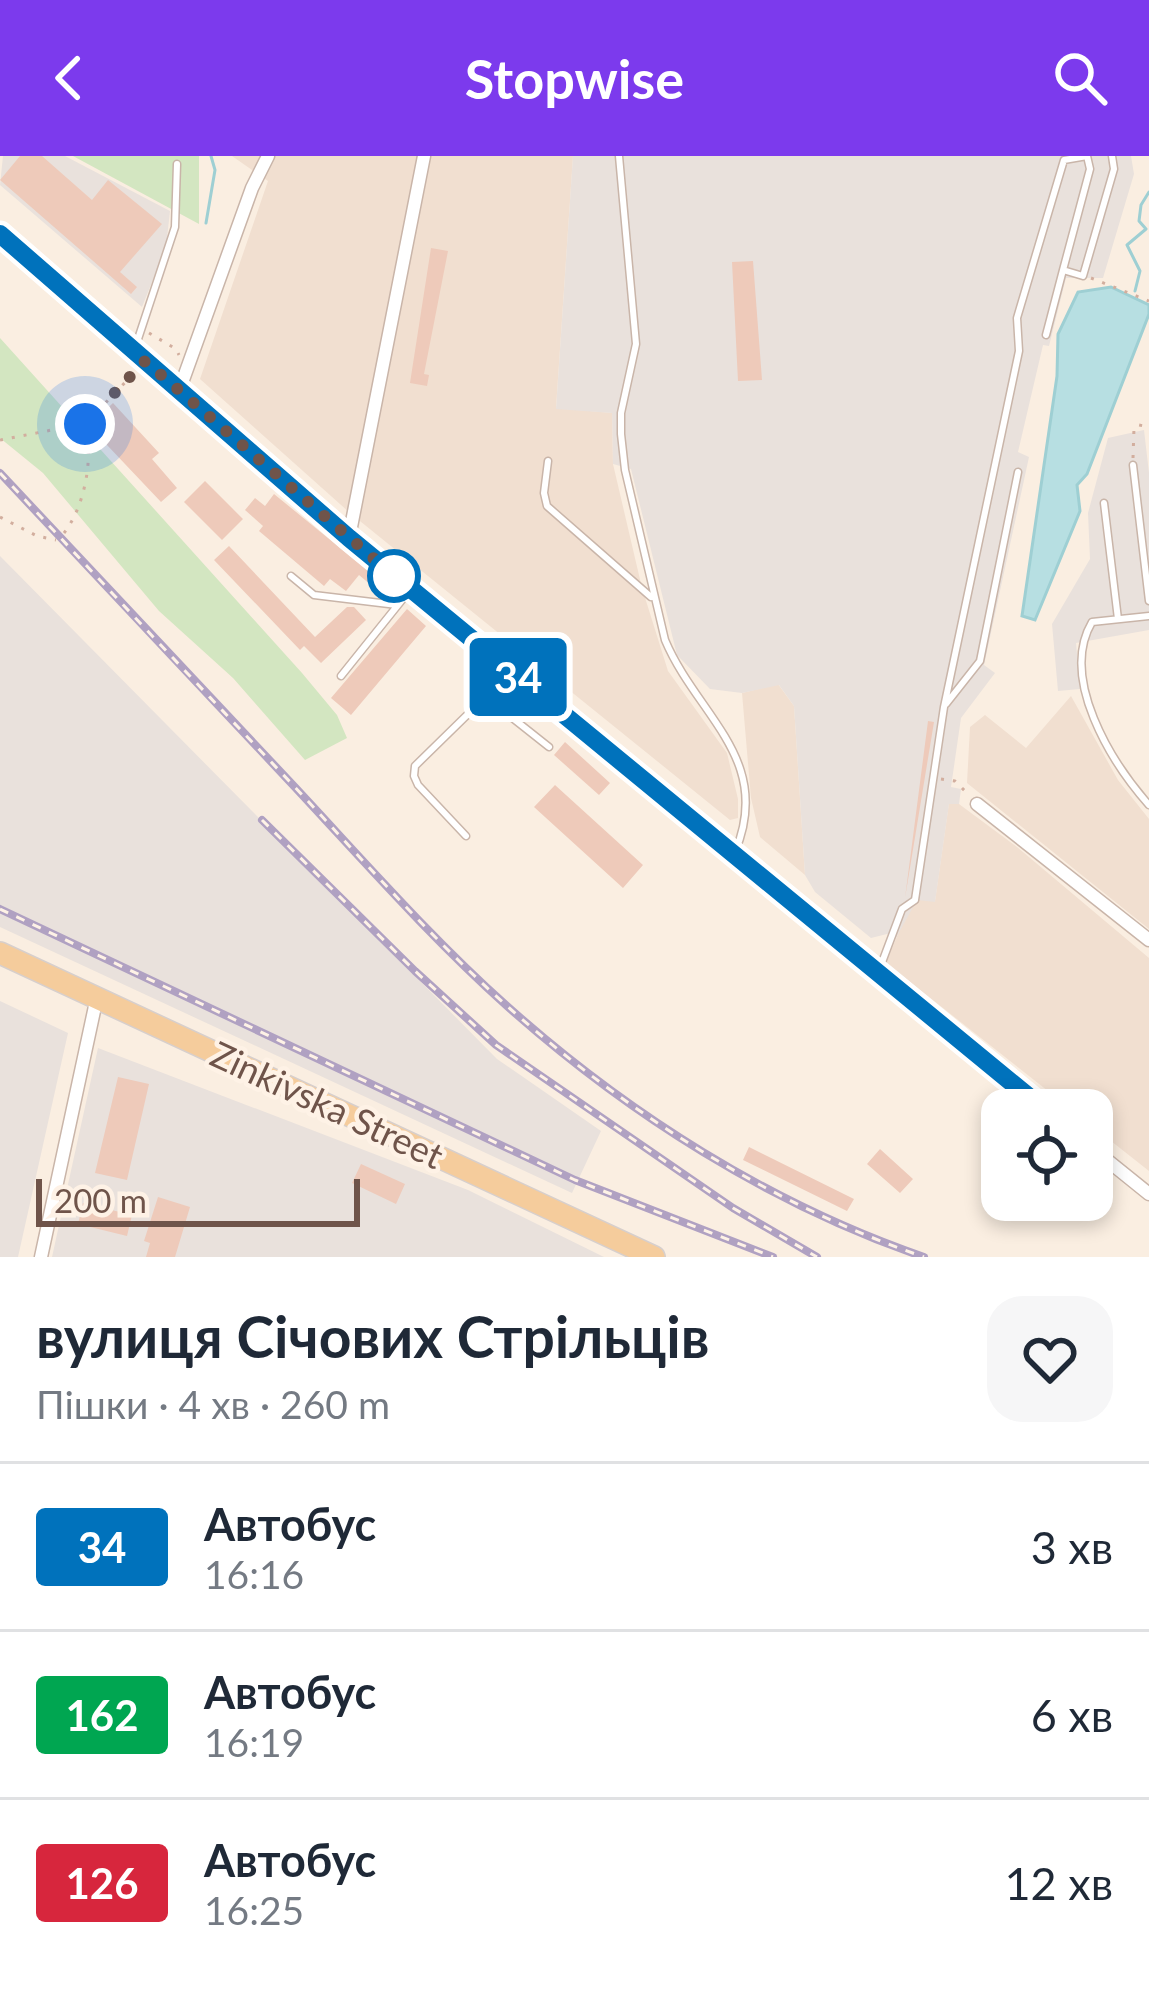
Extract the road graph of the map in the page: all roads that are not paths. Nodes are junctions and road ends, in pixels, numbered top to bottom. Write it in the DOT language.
graph roads {
  1 [pos="268,156"];
  2 [pos="424,156"];
  3 [pos="620,156"];
  4 [pos="1087,156"];
  5 [pos="1112,156"];
  6 [pos="177,164"];
  7 [pos="0,234"];
  8 [pos="1063,270"];
  9 [pos="1046,335"];
  10 [pos="134,351"];
  11 [pos="179,391"];
  12 [pos="548,461"];
  13 [pos="1132,465"];
  14 [pos="1018,472"];
  15 [pos="1104,503"];
  16 [pos="349,538"];
  17 [pos="292,577"];
  18 [pos="410,589"];
  19 [pos="654,599"];
  20 [pos="1149,601"];
  21 [pos="397,605"];
  22 [pos="1149,616"];
  23 [pos="1118,620"];
  24 [pos="511,672"];
  25 [pos="341,676"];
  26 [pos="486,697"];
  27 [pos="944,707"];
  28 [pos="549,747"];
  29 [pos="977,804"];
  30 [pos="1149,805"];
  31 [pos="466,836"];
  32 [pos="733,856"];
  33 [pos="1149,940"];
  34 [pos="0,953"];
  35 [pos="877,976"];
  36 [pos="97,998"];
  37 [pos="1019,1089"];
  38 [pos="1113,1165"];
  39 [pos="1149,1194"];
  40 [pos="624,1251"];
  41 [pos="41,1257"];
  42 [pos="654,1257"];
  1 -- 11 [label="street"];
  2 -- 16 [label="street"];
  3 -- 19 [label="lane"];
  4 -- 8 [label="lane"];
  4 -- 27 [label="lane"];
  5 -- 8 [label="lane"];
  6 -- 10 [label="lane"];
  7 -- 10 [label="street"];
  8 -- 9 [label="lane"];
  10 -- 11 [label="street"];
  11 -- 16 [label="street"];
  12 -- 19 [label="lane"];
  13 -- 20 [label="lane"];
  14 -- 27 [label="lane"];
  15 -- 23 [label="lane"];
  16 -- 18 [label="street"];
  17 -- 21 [label="lane"];
  18 -- 21 [label="lane"];
  18 -- 24 [label="street"];
  19 -- 32 [label="lane"];
  21 -- 25 [label="lane"];
  22 -- 23 [label="lane"];
  23 -- 30 [label="lane"];
  24 -- 26 [label="lane"];
  24 -- 32 [label="street"];
  26 -- 28 [label="lane"];
  26 -- 31 [label="lane"];
  27 -- 35 [label="lane"];
  29 -- 33 [label="street"];
  32 -- 35 [label="street"];
  34 -- 36 [label="main road, Zinkivska Street"];
  35 -- 37 [label="street"];
  36 -- 40 [label="main road, Zinkivska Street"];
  36 -- 41 [label="street"];
  38 -- 39 [label="street"];
  40 -- 42 [label="main road, Zinkivska Street"];
}
